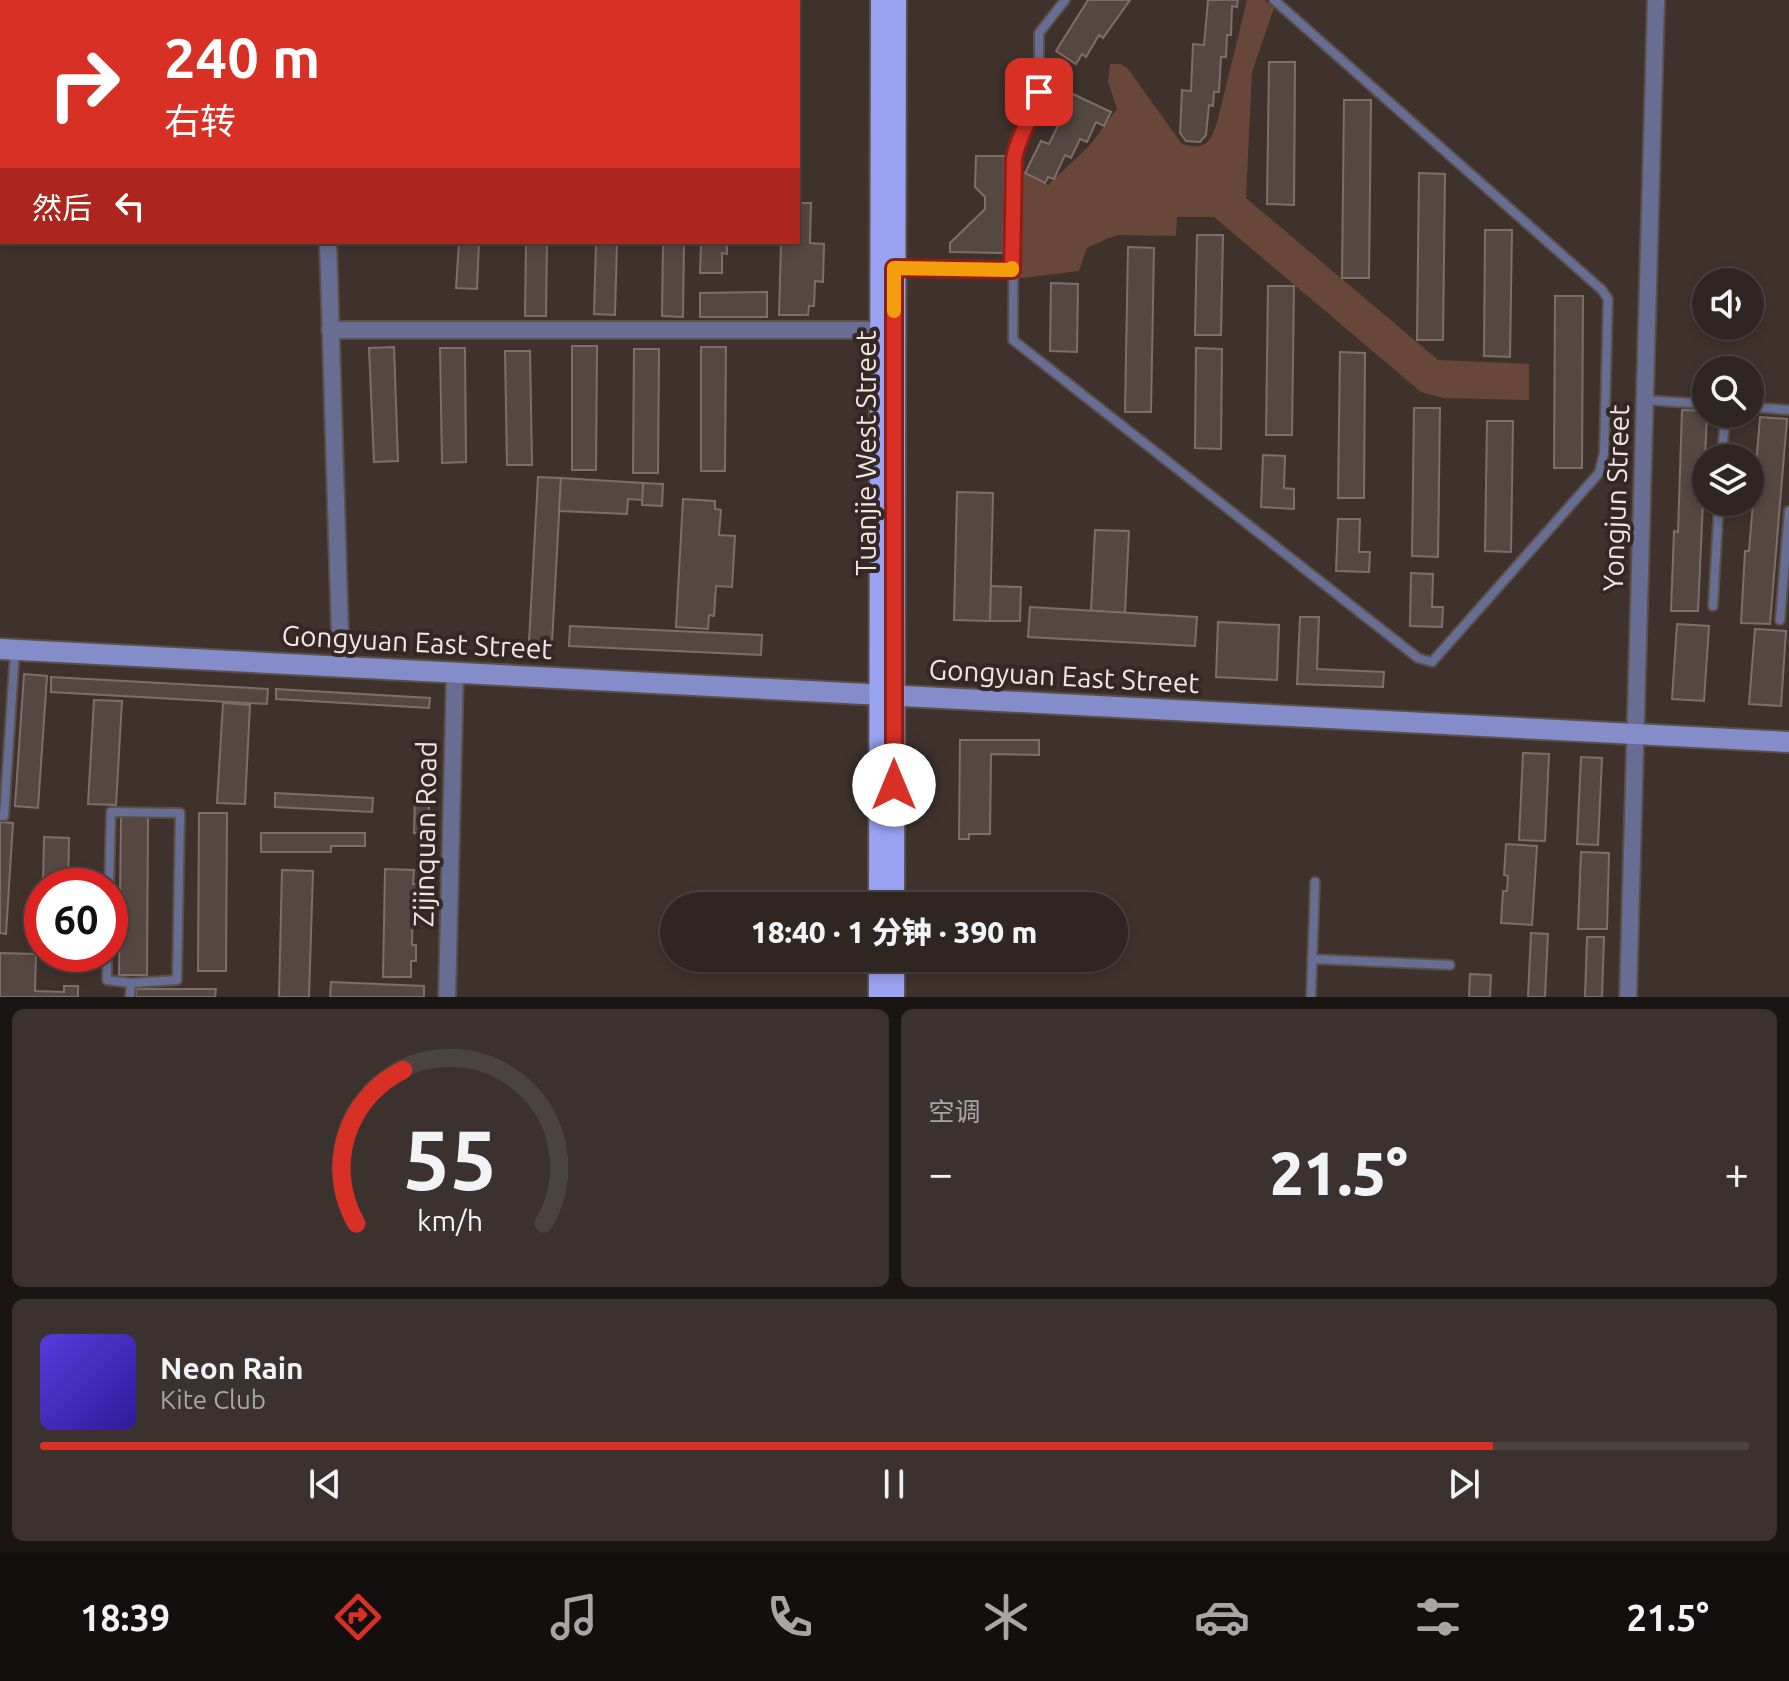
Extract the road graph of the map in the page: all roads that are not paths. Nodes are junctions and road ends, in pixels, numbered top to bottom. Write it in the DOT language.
graph roads {
  1 [pos="881,0"];
  2 [pos="896,0"];
  3 [pos="1065,0"];
  4 [pos="1274,0"];
  5 [pos="1656,0"];
  6 [pos="328,244"];
  7 [pos="894,268"];
  8 [pos="1012,270"];
  9 [pos="330,330"];
  10 [pos="879,330"];
  11 [pos="1645,400"];
  12 [pos="1692,403"];
  13 [pos="1764,408"];
  14 [pos="1789,410"];
  15 [pos="1789,511"];
  16 [pos="1718,516"];
  17 [pos="1713,606"];
  18 [pos="1780,620"];
  19 [pos="7,649"];
  20 [pos="341,666"];
  21 [pos="455,672"];
  22 [pos="886,694"];
  23 [pos="1636,734"];
  24 [pos="1789,742"];
  25 [pos="0,816"];
  26 [pos="109,868"];
  27 [pos="1315,882"];
  28 [pos="879,892"];
  29 [pos="893,892"];
  30 [pos="1312,959"];
  31 [pos="1450,965"];
  32 [pos="107,972"];
  33 [pos="879,972"];
  34 [pos="894,972"];
  35 [pos="131,983"];
  36 [pos="130,997"];
  37 [pos="447,997"];
  38 [pos="879,997"];
  39 [pos="894,997"];
  40 [pos="1311,997"];
  41 [pos="1628,997"];
  1 -- 10 [label="main road, Tuanjie West Street"];
  2 -- 7 [label="main road, Tuanjie West Street"];
  3 -- 8 [label="lane"];
  4 -- 8 [label="lane"];
  5 -- 11 [label="street, Yongjun Street"];
  6 -- 9 [label="street"];
  7 -- 8 [label="lane"];
  7 -- 22 [label="main road, Tuanjie West Street"];
  9 -- 10 [label="street"];
  9 -- 20 [label="street"];
  10 -- 22 [label="main road, Tuanjie West Street"];
  11 -- 12 [label="lane"];
  11 -- 23 [label="street, Yongjun Street"];
  13 -- 14 [label="lane"];
  15 -- 18 [label="lane"];
  16 -- 17 [label="lane"];
  19 -- 20 [label="street, Gongyuan East Street"];
  19 -- 25 [label="lane"];
  20 -- 21 [label="street, Gongyuan East Street"];
  21 -- 22 [label="street, Gongyuan East Street"];
  21 -- 37 [label="street, Zijinquan Road"];
  22 -- 23 [label="street, Gongyuan East Street"];
  22 -- 28 [label="main road, Tuanjie West Street"];
  22 -- 29 [label="main road, Tuanjie West Street"];
  23 -- 24 [label="street, Gongyuan East Street"];
  23 -- 41 [label="street, Yongjun Street"];
  26 -- 35 [label="lane"];
  27 -- 30 [label="lane"];
  30 -- 31 [label="lane"];
  30 -- 40 [label="lane"];
  32 -- 35 [label="lane"];
  33 -- 38 [label="main road"];
  34 -- 39 [label="main road"];
  35 -- 36 [label="lane"];
}
